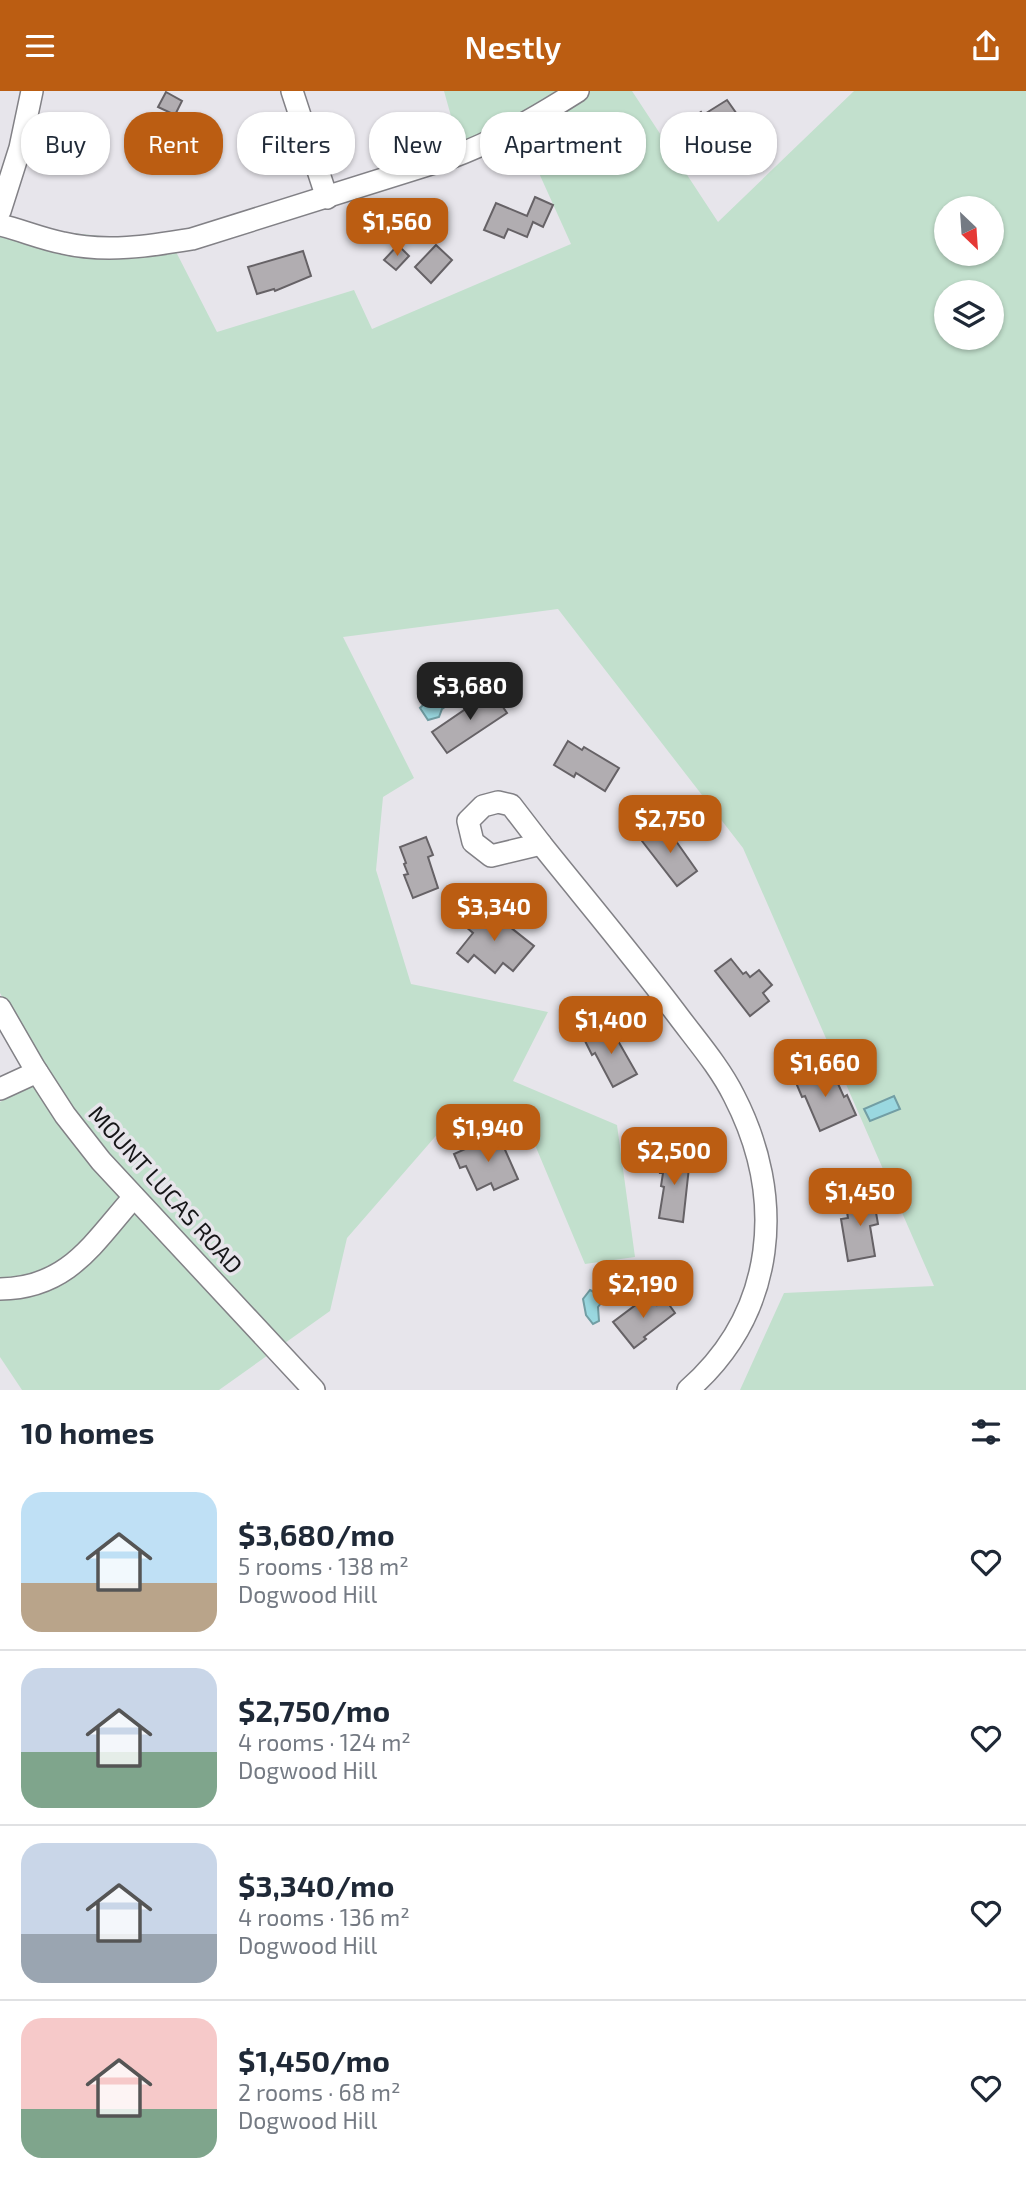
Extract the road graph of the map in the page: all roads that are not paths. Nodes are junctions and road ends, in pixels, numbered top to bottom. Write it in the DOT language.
graph roads {
  1 [pos="32,91"];
  2 [pos="292,91"];
  3 [pos="578,91"];
  4 [pos="327,198"];
  5 [pos="0,211"];
  6 [pos="0,225"];
  7 [pos="541,843"];
  8 [pos="0,1008"];
  9 [pos="37,1072"];
  10 [pos="0,1089"];
  11 [pos="134,1197"];
  12 [pos="0,1289"];
  13 [pos="314,1390"];
  14 [pos="688,1390"];
  1 -- 5 [label="street"];
  2 -- 4 [label="street"];
  3 -- 4 [label="street"];
  4 -- 6 [label="street"];
  7 -- 14 [label="street"];
  8 -- 9 [label="street, MOUNT LUCAS ROAD"];
  9 -- 10 [label="street"];
  9 -- 11 [label="street, MOUNT LUCAS ROAD"];
  11 -- 12 [label="street"];
  11 -- 13 [label="street, MOUNT LUCAS ROAD"];
}
